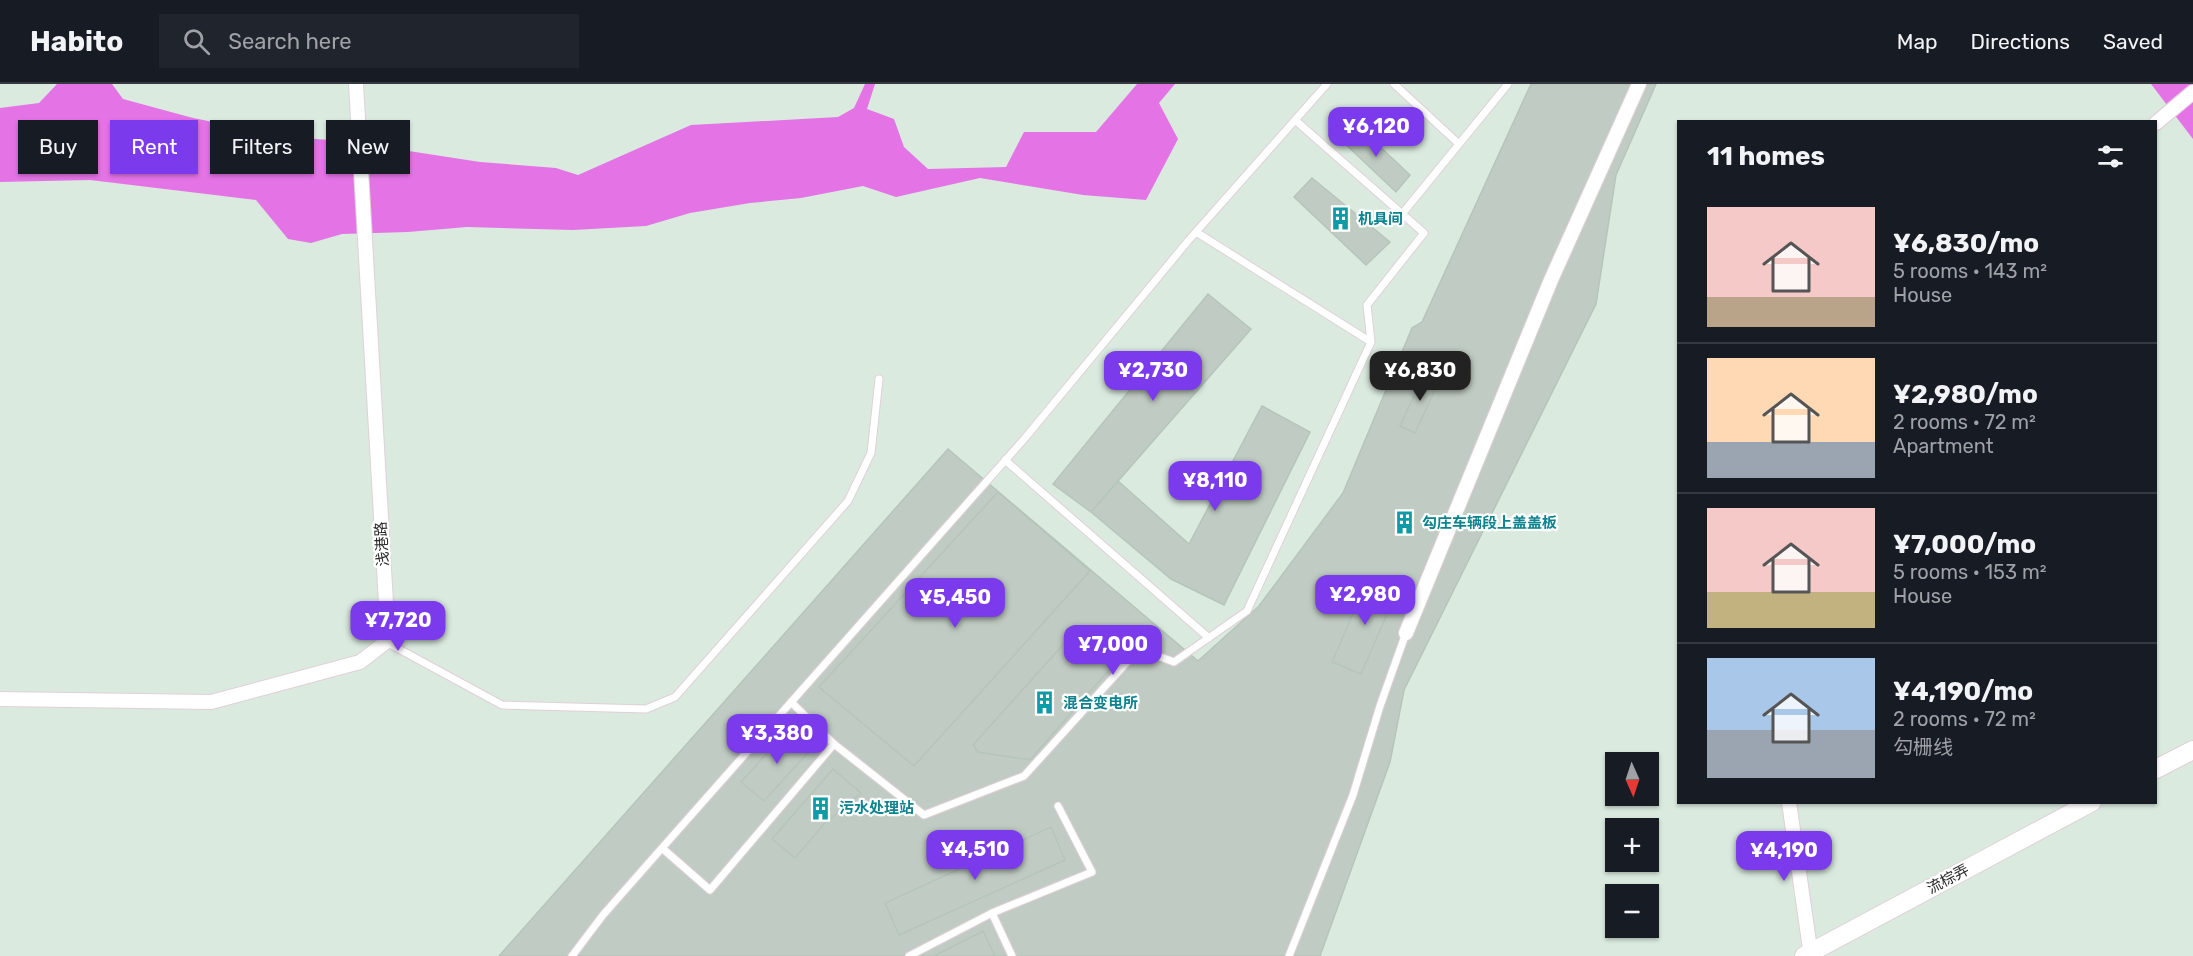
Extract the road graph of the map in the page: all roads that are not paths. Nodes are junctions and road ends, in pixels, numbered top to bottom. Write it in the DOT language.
graph roads {
  1 [pos="356,84"];
  2 [pos="1327,84"];
  3 [pos="1394,84"];
  4 [pos="1508,84"];
  5 [pos="1639,84"];
  6 [pos="2193,92"];
  7 [pos="1295,120"];
  8 [pos="2158,120"];
  9 [pos="1459,144"];
  10 [pos="1402,214"];
  11 [pos="1196,232"];
  12 [pos="1371,342"];
  13 [pos="879,378"];
  14 [pos="1005,460"];
  15 [pos="1406,633"];
  16 [pos="1209,638"];
  17 [pos="386,642"];
  18 [pos="0,699"];
  19 [pos="791,702"];
  20 [pos="834,744"];
  21 [pos="2193,750"];
  22 [pos="2157,768"];
  23 [pos="1789,804"];
  24 [pos="2088,804"];
  25 [pos="1058,806"];
  26 [pos="662,848"];
  27 [pos="992,912"];
  28 [pos="1808,954"];
  29 [pos="572,956"];
  30 [pos="909,956"];
  31 [pos="1012,956"];
  32 [pos="1289,956"];
  1 -- 17 [label="street, 浅港路"];
  2 -- 7 [label="lane"];
  3 -- 9 [label="lane"];
  4 -- 9 [label="lane"];
  5 -- 15 [label="street"];
  6 -- 8 [label="street"];
  7 -- 10 [label="lane"];
  7 -- 11 [label="lane"];
  9 -- 10 [label="lane"];
  10 -- 12 [label="lane"];
  11 -- 12 [label="lane"];
  11 -- 14 [label="lane"];
  12 -- 16 [label="lane"];
  13 -- 17 [label="lane"];
  14 -- 16 [label="lane"];
  14 -- 19 [label="lane"];
  15 -- 32 [label="lane"];
  16 -- 20 [label="lane"];
  17 -- 18 [label="street"];
  19 -- 20 [label="lane"];
  19 -- 26 [label="lane"];
  20 -- 26 [label="lane"];
  21 -- 22 [label="street"];
  23 -- 28 [label="street"];
  24 -- 28 [label="street, 流棕弄"];
  25 -- 27 [label="lane"];
  26 -- 29 [label="lane"];
  27 -- 30 [label="lane"];
  27 -- 31 [label="lane"];
}
